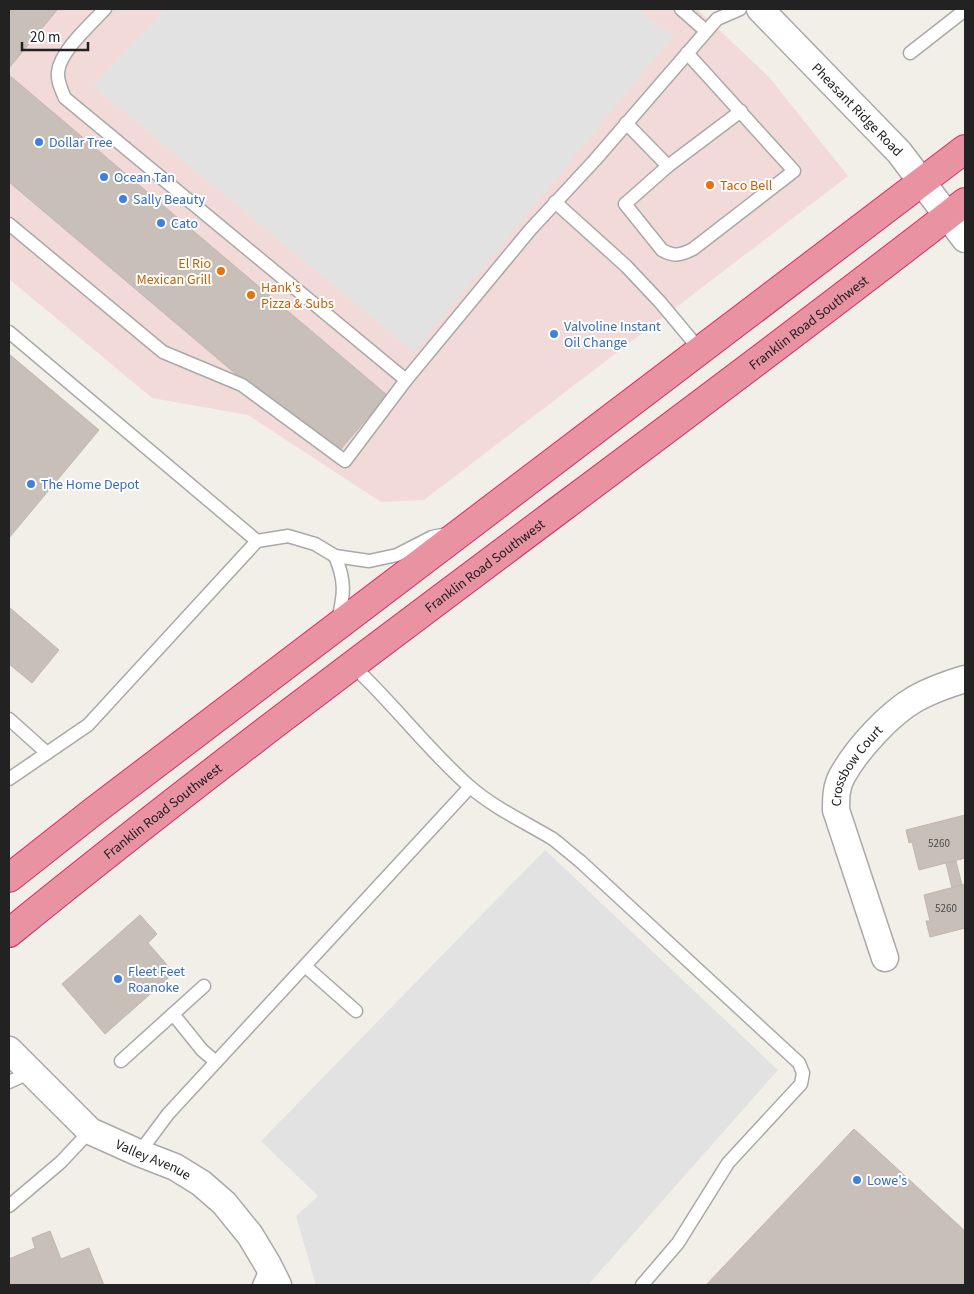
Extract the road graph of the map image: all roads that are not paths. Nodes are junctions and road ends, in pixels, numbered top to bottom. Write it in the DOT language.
graph roads {
  1 [pos="105,9"];
  2 [pos="682,9"];
  3 [pos="740,9"];
  4 [pos="760,9"];
  5 [pos="965,10"];
  6 [pos="706,31"];
  7 [pos="687,53"];
  8 [pos="910,53"];
  9 [pos="742,111"];
  10 [pos="626,123"];
  11 [pos="965,149"];
  12 [pos="668,166"];
  13 [pos="922,182"];
  14 [pos="555,202"];
  15 [pos="956,209"];
  16 [pos="9,224"];
  17 [pos="965,239"];
  18 [pos="9,332"];
  19 [pos="700,350"];
  20 [pos="406,380"];
  21 [pos="463,531"];
  22 [pos="257,541"];
  23 [pos="336,556"];
  24 [pos="337,627"];
  25 [pos="353,666"];
  26 [pos="965,679"];
  27 [pos="9,719"];
  28 [pos="48,753"];
  29 [pos="9,779"];
  30 [pos="470,787"];
  31 [pos="9,878"];
  32 [pos="9,933"];
  33 [pos="885,958"];
  34 [pos="305,966"];
  35 [pos="204,986"];
  36 [pos="356,1010"];
  37 [pos="174,1014"];
  38 [pos="9,1050"];
  39 [pos="121,1061"];
  40 [pos="216,1062"];
  41 [pos="20,1077"];
  42 [pos="90,1131"];
  43 [pos="139,1154"];
  44 [pos="9,1206"];
  45 [pos="268,1278"];
  46 [pos="642,1285"];
  1 -- 20 [label="lane"];
  2 -- 6 [label="lane"];
  3 -- 6 [label="lane"];
  4 -- 13 [label="street, Pheasant Ridge Road"];
  5 -- 8 [label="lane"];
  6 -- 7 [label="lane"];
  7 -- 9 [label="lane"];
  7 -- 10 [label="lane"];
  9 -- 12 [label="lane"];
  9 -- 12 [label="lane"];
  10 -- 12 [label="lane"];
  10 -- 14 [label="lane"];
  11 -- 13 [label="highway"];
  13 -- 15 [label="street, Pheasant Ridge Road"];
  13 -- 19 [label="highway"];
  14 -- 19 [label="lane"];
  14 -- 20 [label="lane"];
  15 -- 17 [label="street, Pheasant Ridge Road"];
  15 -- 25 [label="highway, Franklin Road Southwest"];
  16 -- 20 [label="lane"];
  18 -- 22 [label="lane"];
  19 -- 21 [label="highway"];
  21 -- 23 [label="lane"];
  21 -- 24 [label="highway"];
  22 -- 23 [label="lane"];
  22 -- 28 [label="lane"];
  23 -- 24 [label="lane"];
  24 -- 31 [label="highway"];
  25 -- 30 [label="lane"];
  25 -- 32 [label="highway, Franklin Road Southwest"];
  26 -- 33 [label="street, Crossbow Court"];
  27 -- 28 [label="lane"];
  28 -- 29 [label="lane"];
  30 -- 34 [label="lane"];
  30 -- 46 [label="lane"];
  34 -- 36 [label="lane"];
  34 -- 40 [label="lane"];
  35 -- 37 [label="lane"];
  37 -- 39 [label="lane"];
  37 -- 40 [label="lane"];
  38 -- 41 [label="street, Valley Avenue"];
  40 -- 43 [label="lane"];
  41 -- 42 [label="street, Valley Avenue"];
  42 -- 43 [label="street, Valley Avenue"];
  42 -- 44 [label="lane"];
  43 -- 45 [label="street, Valley Avenue"];
}
